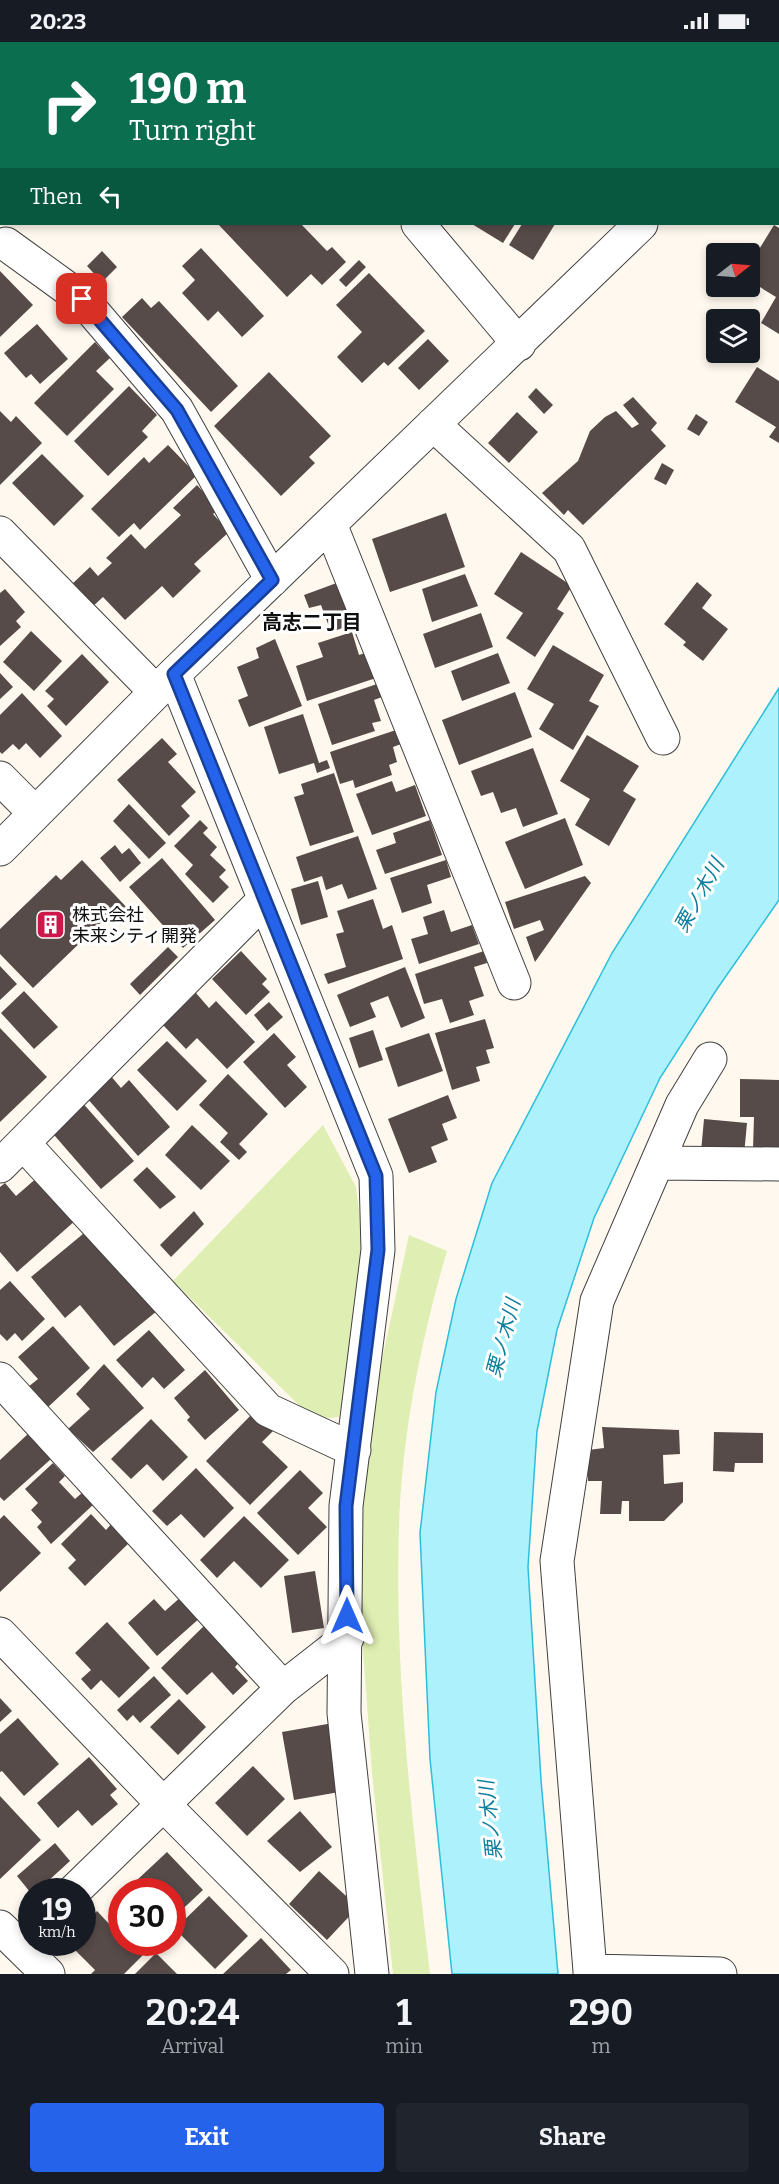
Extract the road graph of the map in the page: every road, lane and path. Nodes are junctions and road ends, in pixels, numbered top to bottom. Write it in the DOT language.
graph roads {
  1 [pos="419,225"];
  2 [pos="640,225"];
  3 [pos="6,244"];
  4 [pos="519,344"];
  5 [pos="433,424"];
  6 [pos="330,524"];
  7 [pos="0,533"];
  8 [pos="272,580"];
  9 [pos="165,683"];
  10 [pos="663,738"];
  11 [pos="0,778"];
  12 [pos="35,813"];
  13 [pos="0,849"];
  14 [pos="264,900"];
  15 [pos="514,983"];
  16 [pos="710,1059"];
  17 [pos="11,1154"];
  18 [pos="657,1163"];
  19 [pos="779,1164"];
  20 [pos="0,1379"];
  21 [pos="354,1450"];
  22 [pos="0,1634"];
  23 [pos="347,1638"];
  24 [pos="283,1688"];
  25 [pos="163,1804"];
  26 [pos="87,1878"];
  27 [pos="12,1942"];
  28 [pos="590,1973"];
  29 [pos="48,1974"];
  30 [pos="332,1974"];
  31 [pos="372,1974"];
  32 [pos="720,1974"];
  1 -- 4 [label="street"];
  2 -- 4 [label="street"];
  3 -- 8 [label="street"];
  4 -- 5 [label="street"];
  5 -- 6 [label="street"];
  5 -- 10 [label="street"];
  6 -- 8 [label="street"];
  6 -- 15 [label="street"];
  7 -- 9 [label="street"];
  8 -- 9 [label="street"];
  9 -- 12 [label="street"];
  9 -- 14 [label="street"];
  11 -- 12 [label="street"];
  12 -- 13 [label="street"];
  14 -- 17 [label="street"];
  14 -- 21 [label="street"];
  16 -- 18 [label="street"];
  17 -- 21 [label="street"];
  18 -- 19 [label="street"];
  18 -- 28 [label="street"];
  20 -- 24 [label="street"];
  21 -- 23 [label="street"];
  22 -- 25 [label="street"];
  23 -- 24 [label="street"];
  23 -- 31 [label="street"];
  24 -- 25 [label="street"];
  25 -- 26 [label="street"];
  25 -- 30 [label="street"];
  27 -- 29 [label="street"];
  28 -- 32 [label="street"];
}
